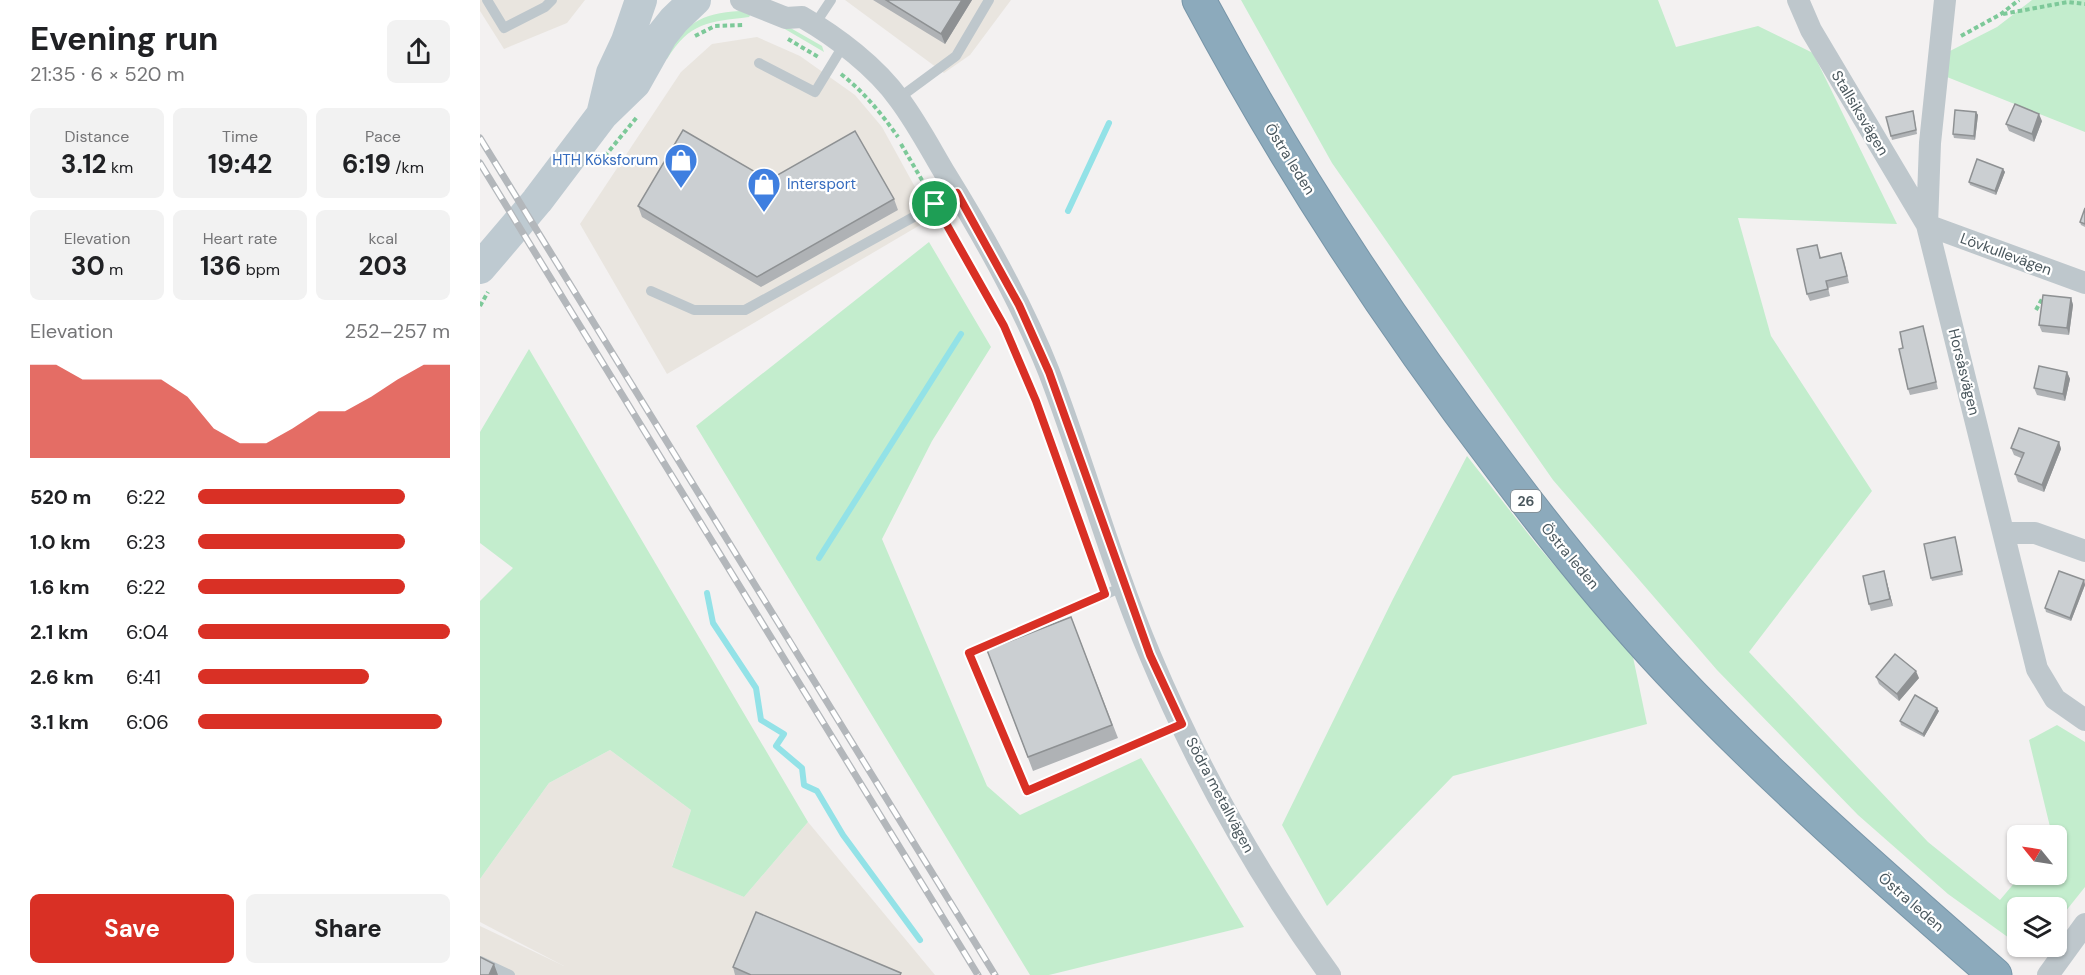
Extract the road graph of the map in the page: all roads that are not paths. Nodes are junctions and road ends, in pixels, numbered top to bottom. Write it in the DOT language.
graph roads {
  1 [pos="487,0"];
  2 [pos="552,0"];
  3 [pos="641,0"];
  4 [pos="695,0"];
  5 [pos="741,0"];
  6 [pos="831,0"];
  7 [pos="989,0"];
  8 [pos="1199,0"];
  9 [pos="1798,0"];
  10 [pos="1945,0"];
  11 [pos="803,14"];
  12 [pos="843,46"];
  13 [pos="759,63"];
  14 [pos="899,98"];
  15 [pos="602,115"];
  16 [pos="957,193"];
  17 [pos="1927,225"];
  18 [pos="480,268"];
  19 [pos="2085,283"];
  20 [pos="651,291"];
  21 [pos="2004,533"];
  22 [pos="2085,551"];
  23 [pos="1125,586"];
  24 [pos="2085,720"];
  25 [pos="1182,724"];
  26 [pos="2085,924"];
  27 [pos="480,961"];
  28 [pos="2053,967"];
  29 [pos="510,975"];
  30 [pos="1330,975"];
  31 [pos="1995,975"];
  1 -- 2 [label="lane"];
  3 -- 15 [label="street"];
  4 -- 15 [label="street"];
  5 -- 11 [label="street, Södra metallvägen"];
  6 -- 11 [label="lane"];
  7 -- 14 [label="lane"];
  8 -- 31 [label="highway, Östra leden / 26"];
  9 -- 17 [label="street, Stallsiksvägen"];
  10 -- 17 [label="street, Horsåsvägen"];
  11 -- 12 [label="street, Södra metallvägen"];
  12 -- 13 [label="lane"];
  12 -- 14 [label="street, Södra metallvägen"];
  14 -- 16 [label="street, Södra metallvägen"];
  15 -- 18 [label="street"];
  16 -- 20 [label="lane"];
  16 -- 23 [label="street, Södra metallvägen"];
  17 -- 19 [label="street, Lövkullevägen"];
  17 -- 21 [label="street, Horsåsvägen"];
  21 -- 22 [label="street"];
  21 -- 24 [label="street, Horsåsvägen"];
  23 -- 25 [label="street, Södra metallvägen"];
  23 -- 25 [label="lane"];
  25 -- 30 [label="street, Södra metallvägen"];
  26 -- 28 [label="street"];
  27 -- 29 [label="lane"];
}
